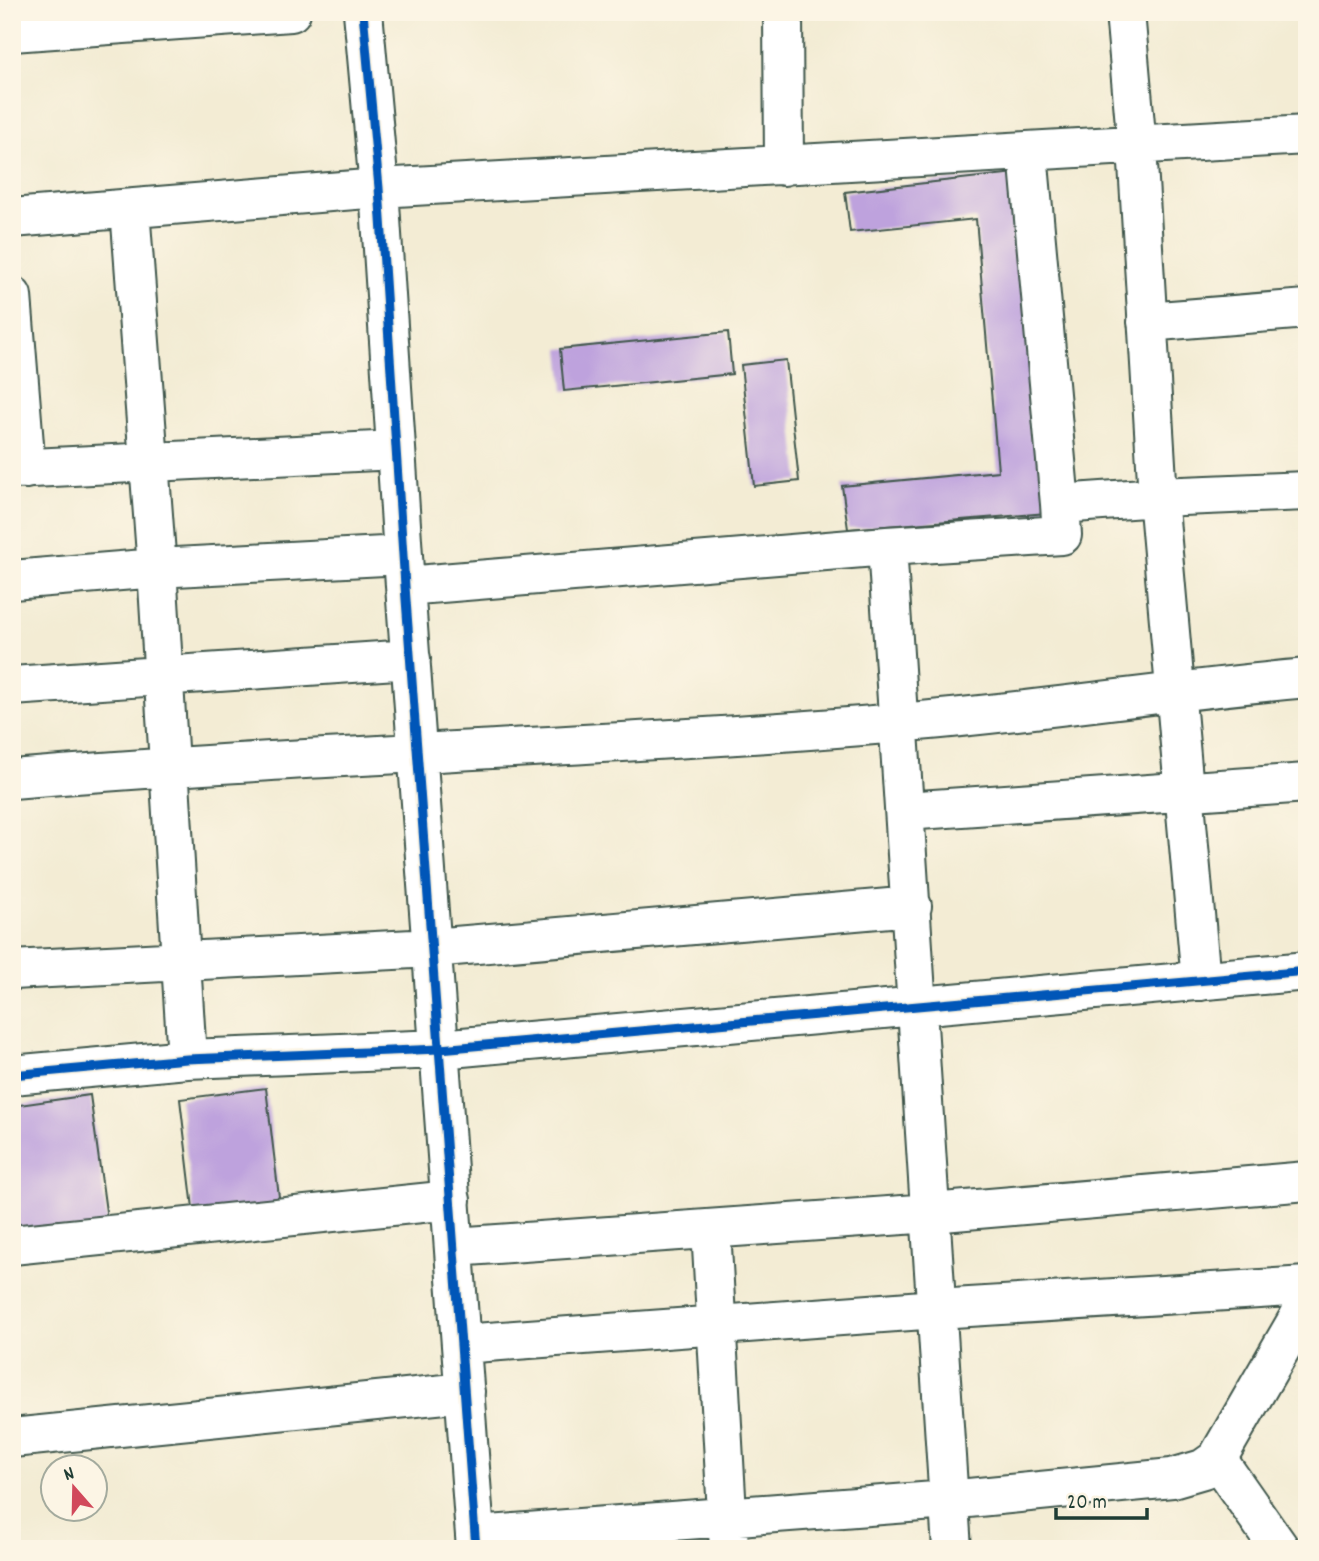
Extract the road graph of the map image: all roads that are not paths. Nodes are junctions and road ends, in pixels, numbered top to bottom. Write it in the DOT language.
graph roads {
  1 [pos="291,12"];
  2 [pos="363,12"];
  3 [pos="783,12"];
  4 [pos="1125,12"];
  5 [pos="12,32"];
  6 [pos="1307,135"];
  7 [pos="1137,147"];
  8 [pos="1027,153"];
  9 [pos="784,166"];
  10 [pos="379,188"];
  11 [pos="130,209"];
  12 [pos="12,218"];
  13 [pos="12,296"];
  14 [pos="1307,309"];
  15 [pos="1147,322"];
  16 [pos="396,450"];
  17 [pos="149,462"];
  18 [pos="19,469"];
  19 [pos="1307,491"];
  20 [pos="1158,497"];
  21 [pos="1060,505"];
  22 [pos="887,546"];
  23 [pos="158,568"];
  24 [pos="404,571"];
  25 [pos="12,580"];
  26 [pos="411,659"];
  27 [pos="163,677"];
  28 [pos="1307,678"];
  29 [pos="12,686"];
  30 [pos="1174,690"];
  31 [pos="899,723"];
  32 [pos="417,752"];
  33 [pos="169,766"];
  34 [pos="12,779"];
  35 [pos="1307,783"];
  36 [pos="1184,792"];
  37 [pos="905,811"];
  38 [pos="912,906"];
  39 [pos="432,948"];
  40 [pos="183,961"];
  41 [pos="12,970"];
  42 [pos="1307,971"];
  43 [pos="1200,981"];
  44 [pos="919,1006"];
  45 [pos="440,1049"];
  46 [pos="187,1059"];
  47 [pos="12,1074"];
  48 [pos="1307,1181"];
  49 [pos="451,1200"];
  50 [pos="930,1213"];
  51 [pos="711,1229"];
  52 [pos="12,1245"];
  53 [pos="454,1247"];
  54 [pos="1307,1286"];
  55 [pos="1307,1303"];
  56 [pos="937,1309"];
  57 [pos="716,1324"];
  58 [pos="461,1344"];
  59 [pos="465,1392"];
  60 [pos="12,1438"];
  61 [pos="1217,1459"];
  62 [pos="948,1500"];
  63 [pos="728,1533"];
  64 [pos="476,1542"];
  65 [pos="952,1549"];
  66 [pos="1280,1549"];
  1 -- 5 [label="street"];
  2 -- 10 [label="street"];
  3 -- 9 [label="street"];
  4 -- 7 [label="street"];
  6 -- 7 [label="street"];
  7 -- 8 [label="street"];
  7 -- 15 [label="street"];
  8 -- 9 [label="street"];
  8 -- 21 [label="street"];
  9 -- 10 [label="street"];
  10 -- 11 [label="street"];
  10 -- 16 [label="street"];
  11 -- 12 [label="street"];
  11 -- 17 [label="street"];
  13 -- 18 [label="street"];
  14 -- 15 [label="street"];
  15 -- 20 [label="street"];
  16 -- 17 [label="street"];
  16 -- 24 [label="street"];
  17 -- 18 [label="street"];
  17 -- 23 [label="street"];
  19 -- 20 [label="street"];
  20 -- 21 [label="street"];
  20 -- 30 [label="street"];
  21 -- 22 [label="street"];
  22 -- 24 [label="street"];
  22 -- 31 [label="street"];
  23 -- 24 [label="street"];
  23 -- 25 [label="street"];
  23 -- 27 [label="street"];
  24 -- 26 [label="street"];
  26 -- 27 [label="street"];
  26 -- 32 [label="street"];
  27 -- 29 [label="street"];
  27 -- 33 [label="street"];
  28 -- 30 [label="street"];
  30 -- 31 [label="street"];
  30 -- 36 [label="street"];
  31 -- 32 [label="street"];
  31 -- 37 [label="street"];
  32 -- 33 [label="street"];
  32 -- 39 [label="street"];
  33 -- 34 [label="street"];
  33 -- 40 [label="street"];
  35 -- 36 [label="street"];
  36 -- 37 [label="street"];
  36 -- 43 [label="street"];
  37 -- 38 [label="street"];
  38 -- 39 [label="street"];
  38 -- 44 [label="street"];
  39 -- 40 [label="street"];
  39 -- 45 [label="street"];
  40 -- 41 [label="street"];
  40 -- 46 [label="street"];
  42 -- 43 [label="street"];
  43 -- 44 [label="street"];
  44 -- 45 [label="street"];
  44 -- 50 [label="street"];
  45 -- 46 [label="street"];
  45 -- 49 [label="street"];
  46 -- 47 [label="street"];
  48 -- 50 [label="street"];
  49 -- 52 [label="street"];
  49 -- 53 [label="street"];
  50 -- 51 [label="street"];
  50 -- 56 [label="street"];
  51 -- 53 [label="street"];
  51 -- 57 [label="street"];
  53 -- 58 [label="street"];
  54 -- 56 [label="street"];
  55 -- 61 [label="street"];
  56 -- 57 [label="street"];
  56 -- 62 [label="street"];
  57 -- 58 [label="street"];
  57 -- 63 [label="street"];
  58 -- 59 [label="street"];
  59 -- 60 [label="street"];
  59 -- 64 [label="street"];
  61 -- 62 [label="street"];
  61 -- 66 [label="street"];
  62 -- 63 [label="street"];
  62 -- 65 [label="street"];
  63 -- 64 [label="street"];
}
